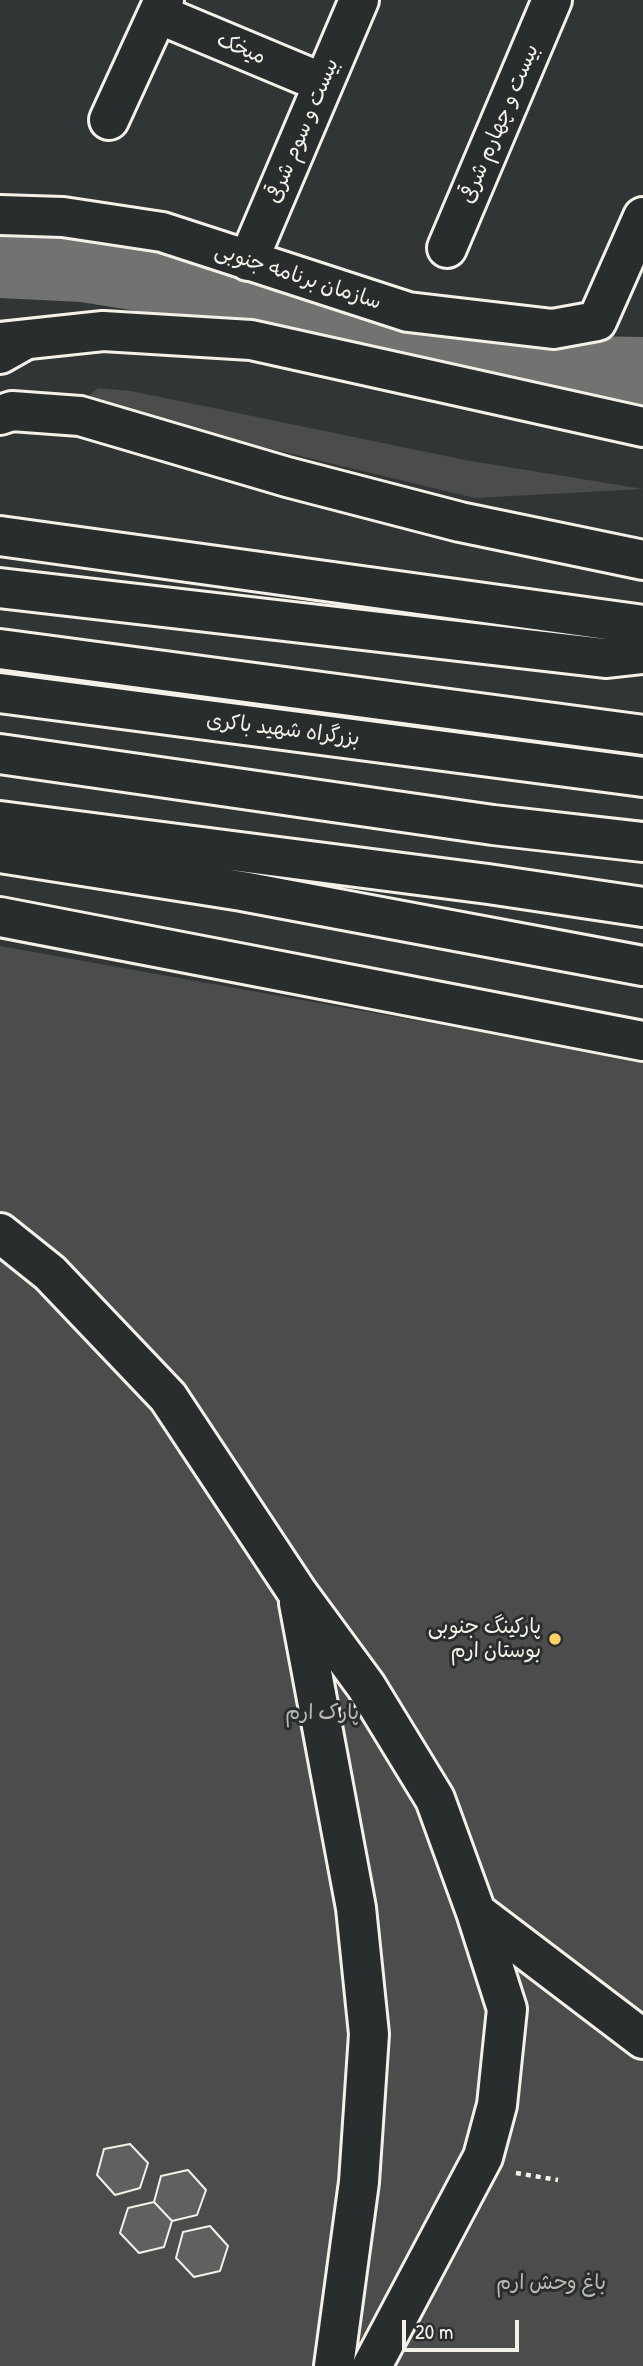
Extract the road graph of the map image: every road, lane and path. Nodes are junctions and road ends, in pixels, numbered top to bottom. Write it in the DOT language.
graph roads {
  1 [pos="359,0"];
  2 [pos="552,0"];
  3 [pos="161,7"];
  4 [pos="323,83"];
  5 [pos="109,120"];
  6 [pos="0,215"];
  7 [pos="643,217"];
  8 [pos="447,248"];
  9 [pos="248,261"];
  10 [pos="8,346"];
  11 [pos="0,415"];
  12 [pos="643,427"];
  13 [pos="0,536"];
  14 [pos="643,559"];
  15 [pos="0,588"];
  16 [pos="643,625"];
  17 [pos="0,649"];
  18 [pos="643,654"];
  19 [pos="0,693"];
  20 [pos="643,735"];
  21 [pos="0,754"];
  22 [pos="643,777"];
  23 [pos="0,821"];
  24 [pos="643,842"];
  25 [pos="0,853"];
  26 [pos="643,907"];
  27 [pos="0,917"];
  28 [pos="643,966"];
  29 [pos="643,1041"];
  30 [pos="0,1233"];
  31 [pos="297,1592"];
  32 [pos="476,1913"];
  33 [pos="643,2039"];
  34 [pos="334,2366"];
  35 [pos="372,2366"];
  1 -- 4 [label="main road, بیست و سوم شرقی"];
  2 -- 8 [label="main road, بیست و چهارم شرقی"];
  3 -- 4 [label="main road, میخک"];
  3 -- 5 [label="main road, میخک"];
  4 -- 9 [label="main road, بیست و سوم شرقی"];
  6 -- 9 [label="main road, سازمان برنامه جنوبی"];
  7 -- 9 [label="main road, سازمان برنامه جنوبی"];
  10 -- 12 [label="main road"];
  11 -- 14 [label="main road"];
  13 -- 16 [label="main road"];
  15 -- 18 [label="main road"];
  17 -- 20 [label="main road"];
  19 -- 22 [label="main road, بزرگراه شهید باکری"];
  21 -- 24 [label="main road"];
  23 -- 26 [label="main road"];
  25 -- 28 [label="main road"];
  27 -- 29 [label="main road"];
  30 -- 31 [label="main road"];
  31 -- 32 [label="main road"];
  31 -- 34 [label="main road"];
  32 -- 33 [label="main road"];
  32 -- 35 [label="main road"];
}
